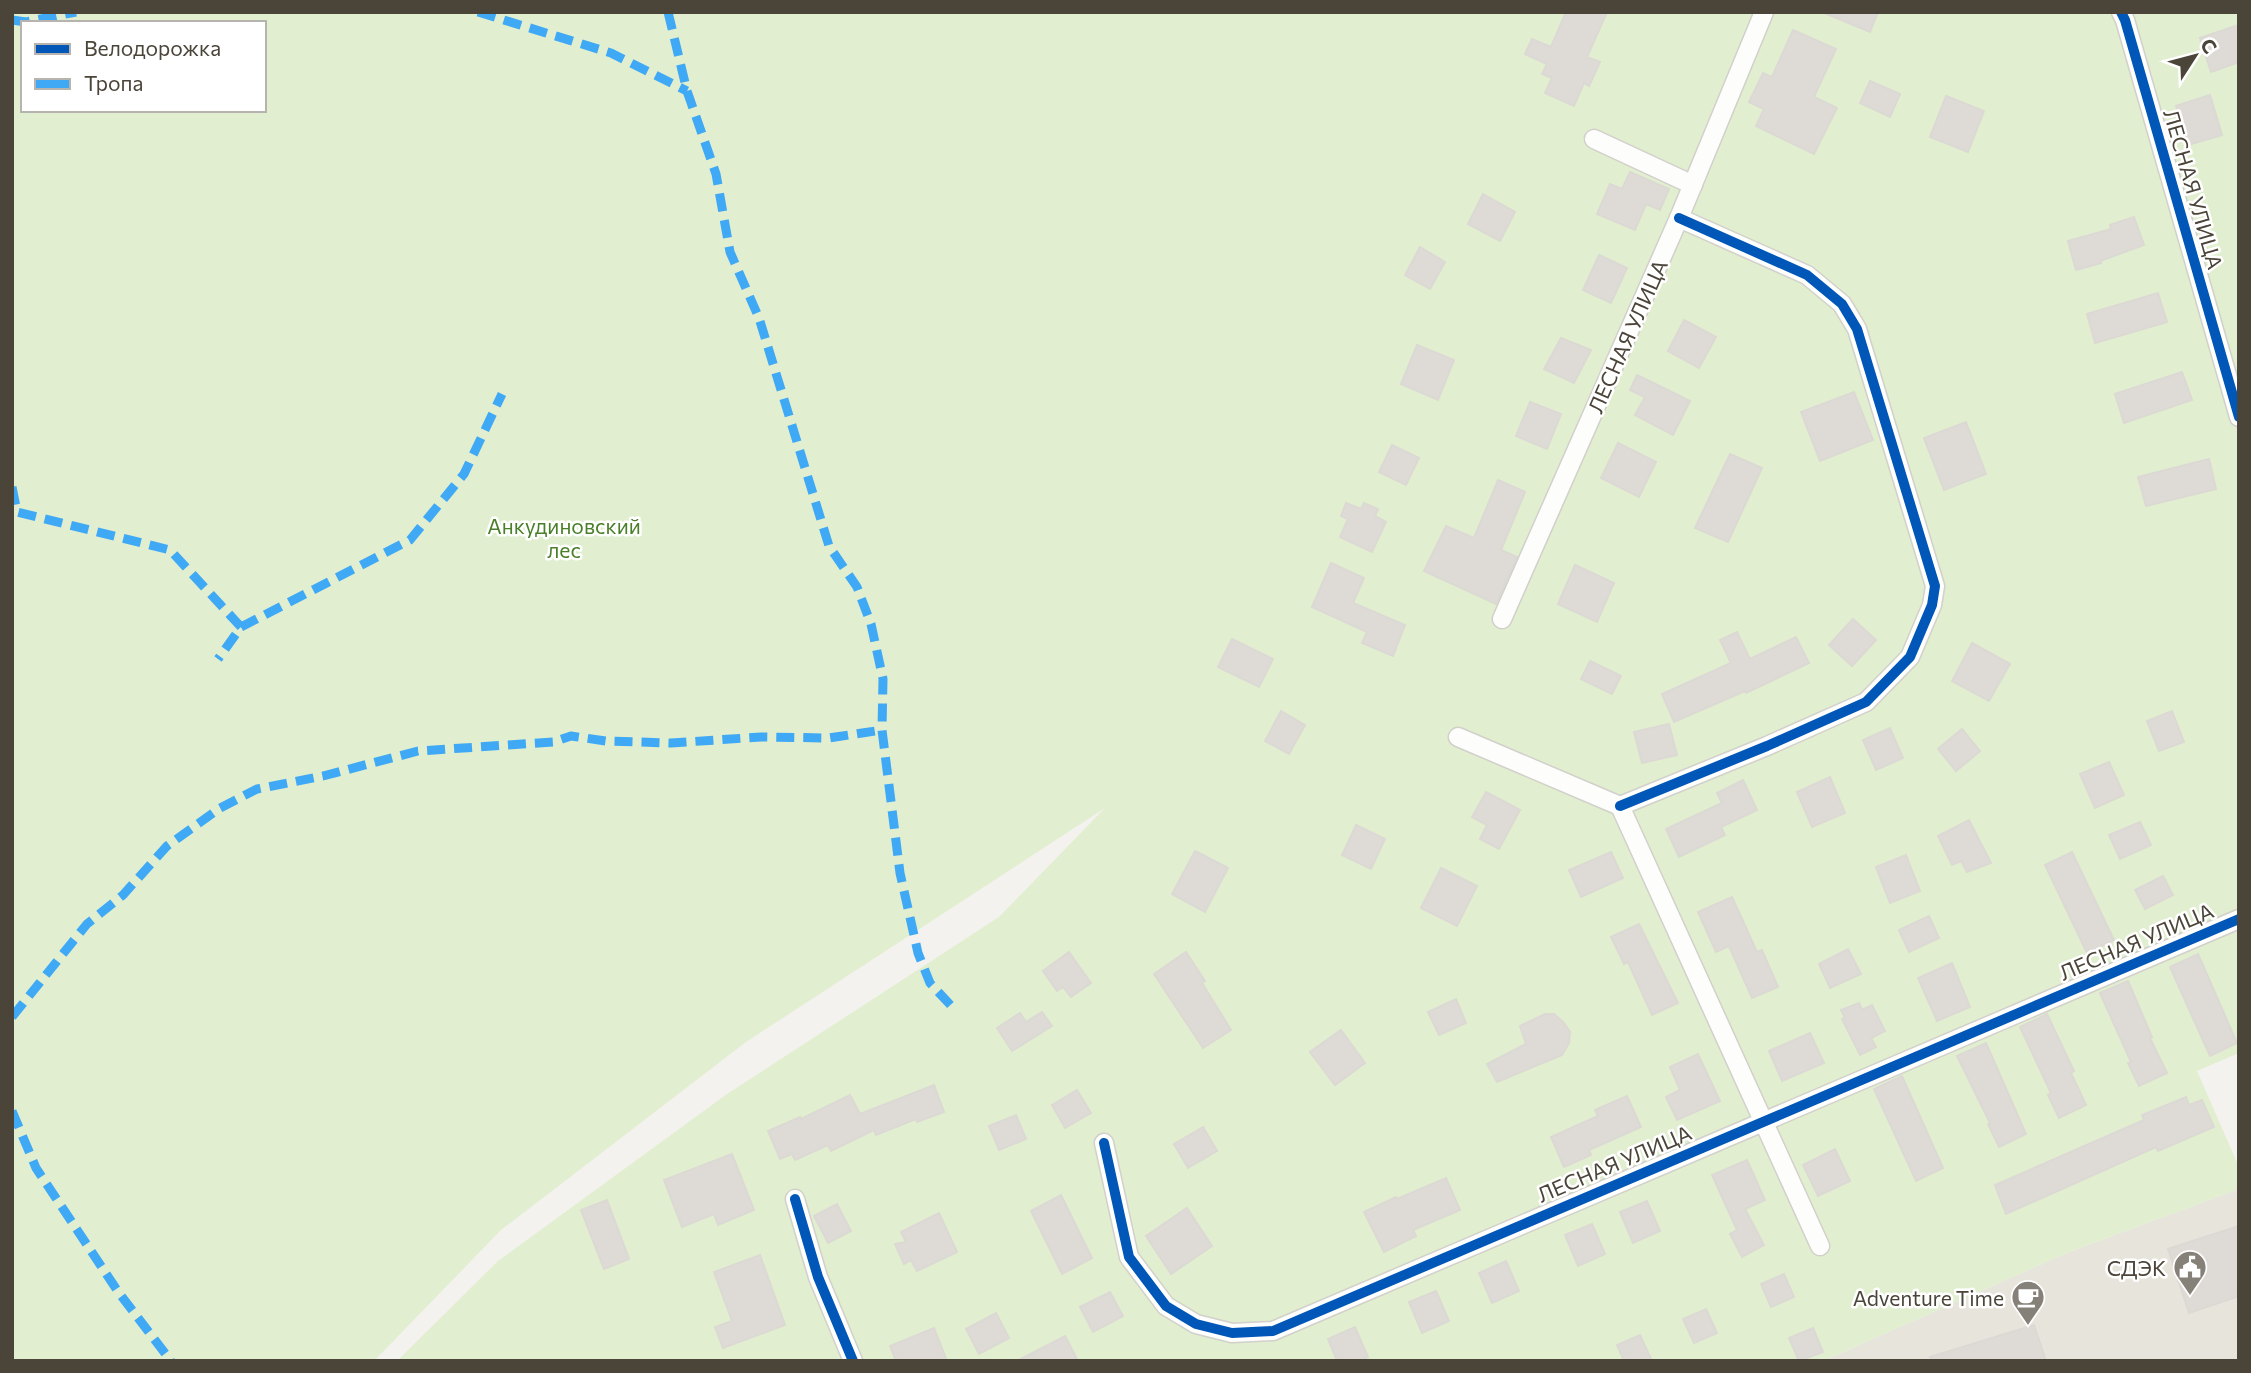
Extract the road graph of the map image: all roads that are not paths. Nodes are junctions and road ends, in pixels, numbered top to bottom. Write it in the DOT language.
graph roads {
  1 [pos="1764,12"];
  2 [pos="2121,12"];
  3 [pos="1594,139"];
  4 [pos="1693,185"];
  5 [pos="1679,218"];
  6 [pos="2239,417"];
  7 [pos="1502,619"];
  8 [pos="1458,737"];
  9 [pos="1620,806"];
  10 [pos="2239,919"];
  11 [pos="1762,1121"];
  12 [pos="1104,1143"];
  13 [pos="795,1199"];
  14 [pos="1820,1246"];
  15 [pos="853,1361"];
  1 -- 4 [label="street, ЛЕСНАЯ УЛИЦА"];
  2 -- 6 [label="street, ЛЕСНАЯ УЛИЦА"];
  3 -- 4 [label="street"];
  4 -- 5 [label="street, ЛЕСНАЯ УЛИЦА"];
  5 -- 7 [label="street, ЛЕСНАЯ УЛИЦА"];
  5 -- 9 [label="street"];
  8 -- 9 [label="street"];
  9 -- 11 [label="street"];
  10 -- 11 [label="street, ЛЕСНАЯ УЛИЦА"];
  11 -- 12 [label="street, ЛЕСНАЯ УЛИЦА"];
  11 -- 14 [label="street"];
  13 -- 15 [label="street"];
}
